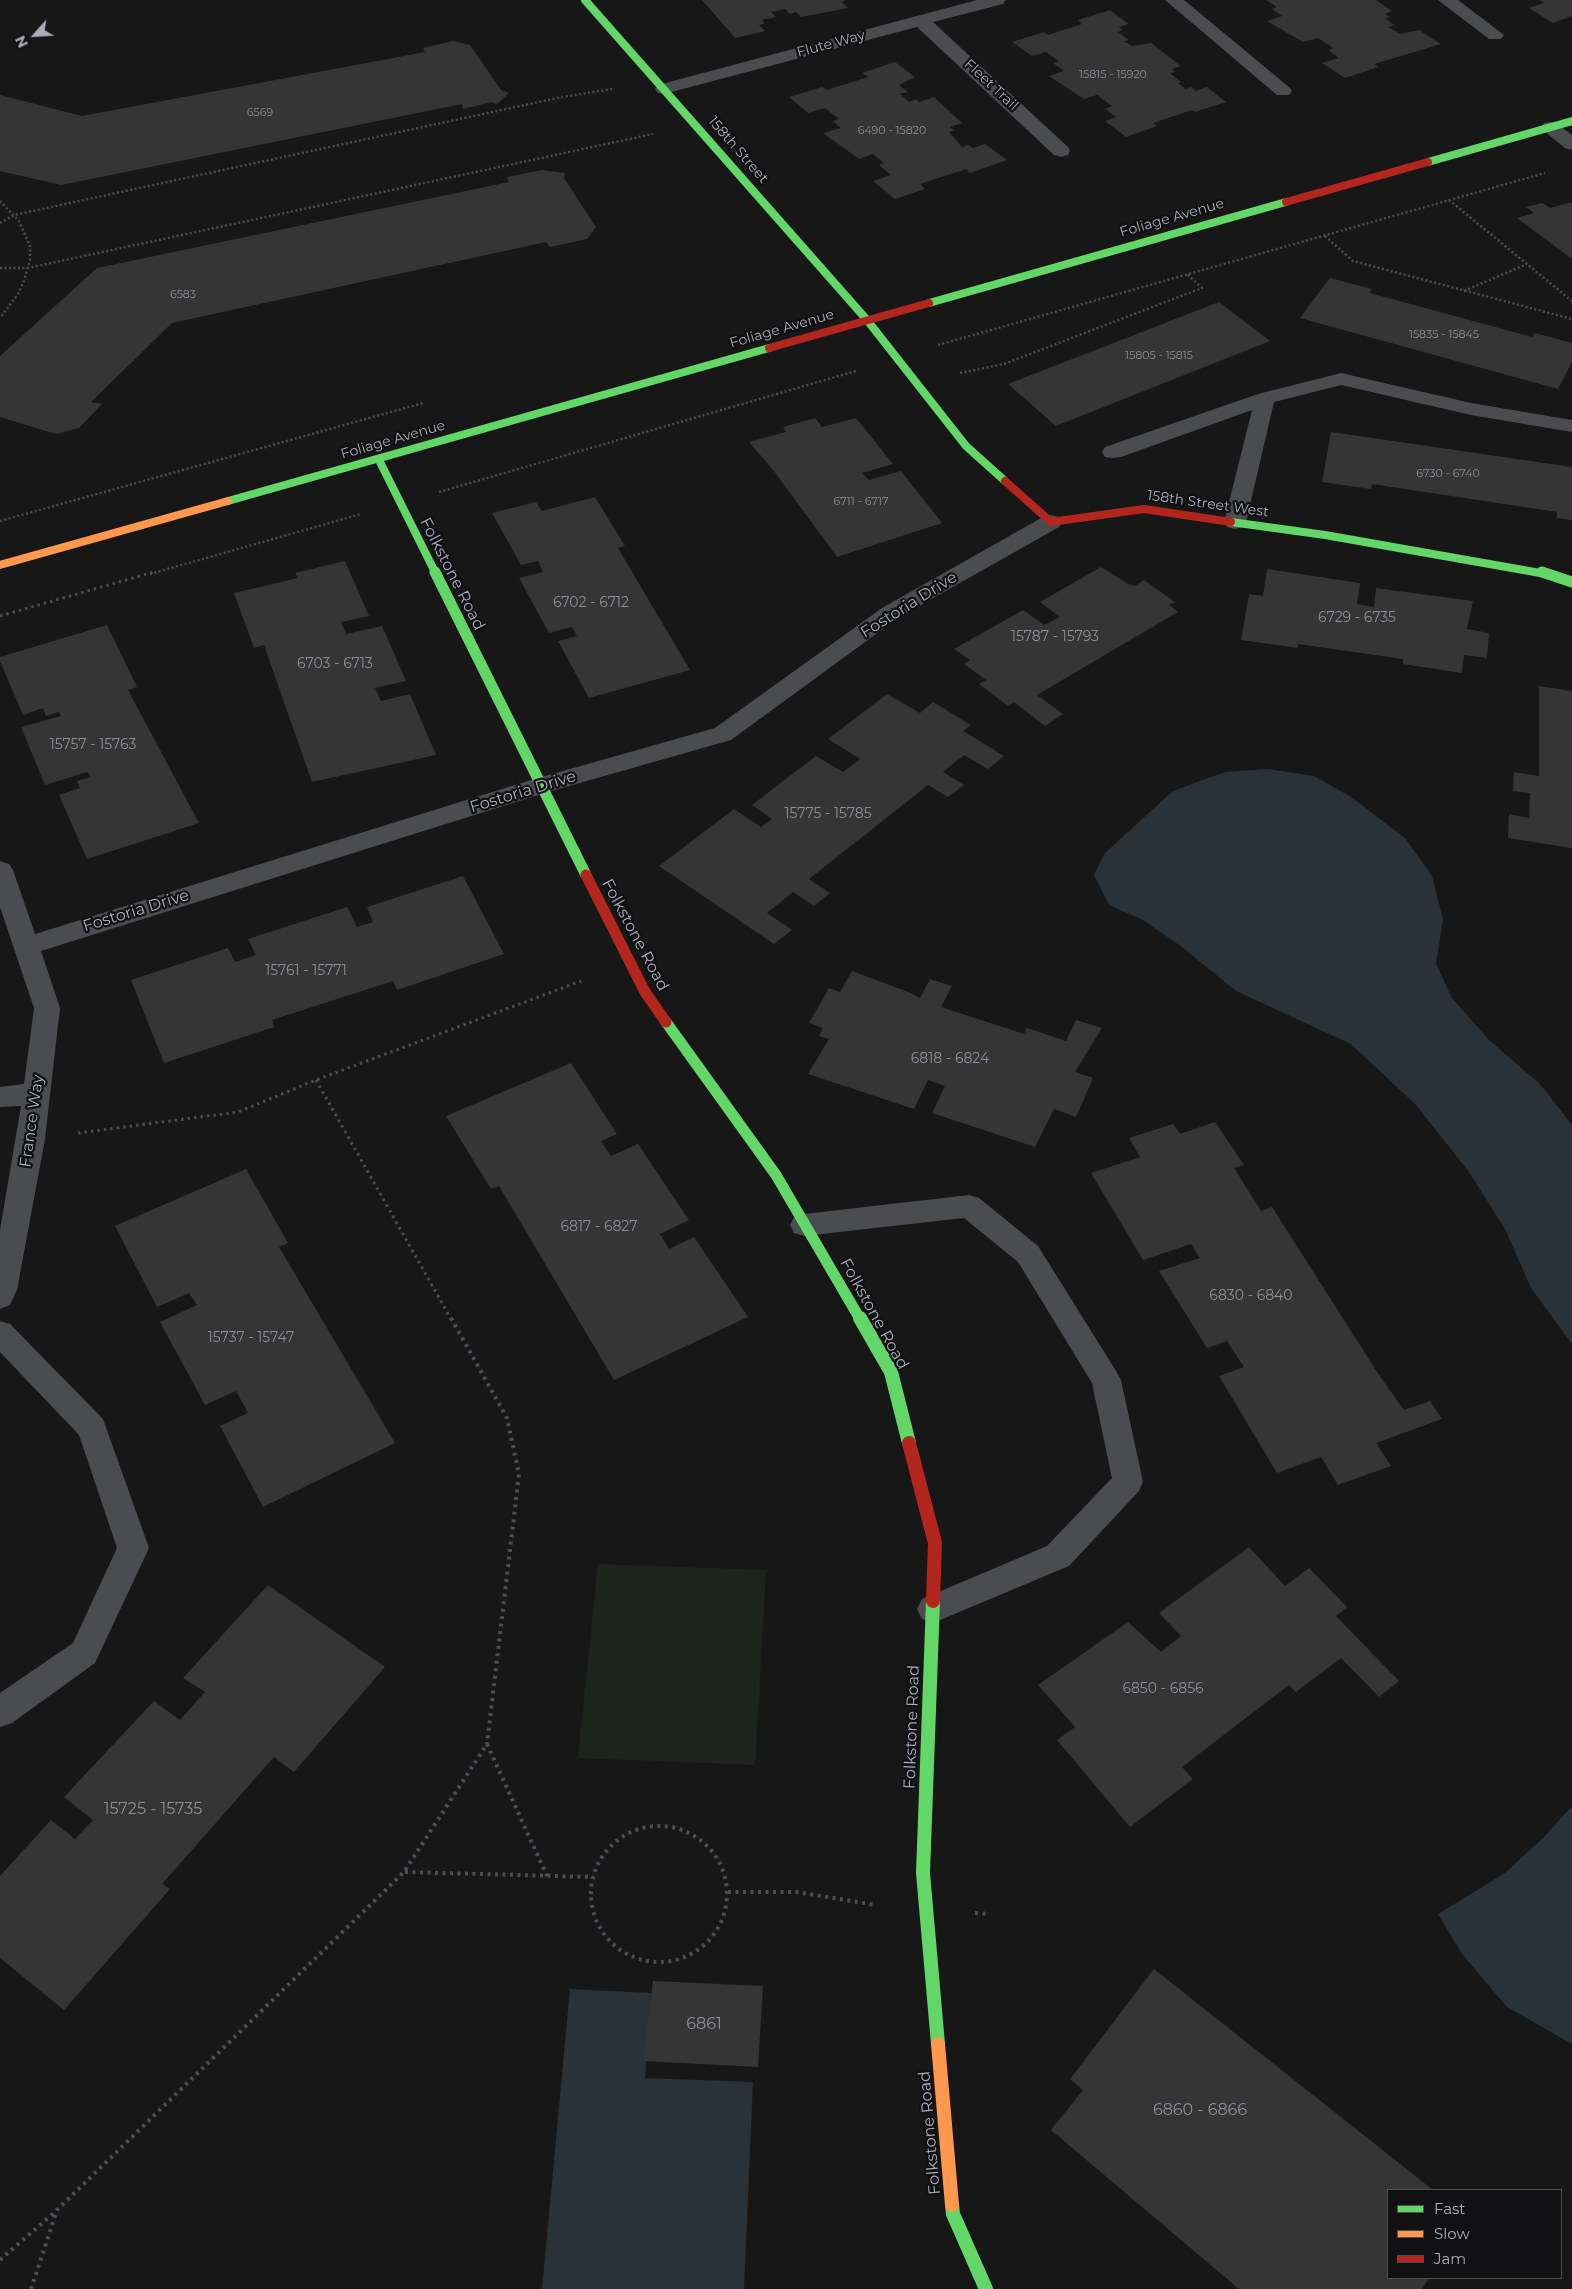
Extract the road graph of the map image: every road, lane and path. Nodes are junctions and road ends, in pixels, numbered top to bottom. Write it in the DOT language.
graph roads {
  1 [pos="585,0"];
  2 [pos="1174,0"];
  3 [pos="1447,0"];
  4 [pos="990,1"];
  5 [pos="920,20"];
  6 [pos="1494,34"];
  7 [pos="618,88"];
  8 [pos="664,88"];
  9 [pos="1284,91"];
  10 [pos="1572,121"];
  11 [pos="650,126"];
  12 [pos="1550,127"];
  13 [pos="1572,144"];
  14 [pos="1061,151"];
  15 [pos="1551,171"];
  16 [pos="1449,200"];
  17 [pos="0,201"];
  18 [pos="14,216"];
  19 [pos="0,223"];
  20 [pos="1324,235"];
  21 [pos="1527,264"];
  22 [pos="0,268"];
  23 [pos="28,268"];
  24 [pos="1187,274"];
  25 [pos="1463,292"];
  26 [pos="1572,301"];
  27 [pos="0,318"];
  28 [pos="1572,319"];
  29 [pos="867,320"];
  30 [pos="900,359"];
  31 [pos="965,381"];
  32 [pos="1265,398"];
  33 [pos="429,401"];
  34 [pos="1572,426"];
  35 [pos="1113,452"];
  36 [pos="379,460"];
  37 [pos="400,505"];
  38 [pos="0,521"];
  39 [pos="1051,522"];
  40 [pos="1235,522"];
  41 [pos="0,565"];
  42 [pos="1572,582"];
  43 [pos="0,616"];
  44 [pos="540,786"];
  45 [pos="0,870"];
  46 [pos="26,946"];
  47 [pos="584,980"];
  48 [pos="316,1080"];
  49 [pos="36,1094"];
  50 [pos="0,1096"];
  51 [pos="31,1139"];
  52 [pos="804,1225"];
  53 [pos="0,1297"];
  54 [pos="0,1333"];
  55 [pos="933,1609"];
  56 [pos="0,1712"];
  57 [pos="487,1744"];
  58 [pos="404,1872"];
  59 [pos="548,1876"];
  60 [pos="593,1878"];
  61 [pos="728,1892"];
  62 [pos="926,1909"];
  63 [pos="990,1914"];
  64 [pos="56,2210"];
  65 [pos="0,2260"];
  66 [pos="31,2289"];
  67 [pos="986,2289"];
  1 -- 8 [label="street, 158th Street"];
  2 -- 9 [label="street"];
  3 -- 6 [label="street"];
  4 -- 5 [label="street, Flute Way"];
  5 -- 8 [label="street, Flute Way"];
  5 -- 14 [label="street, Fleet Trail"];
  7 -- 18 [label="path"];
  8 -- 29 [label="street, 158th Street"];
  10 -- 12 [label="street, Foliage Avenue"];
  11 -- 23 [label="path"];
  12 -- 13 [label="street"];
  12 -- 29 [label="street, Foliage Avenue"];
  15 -- 16 [label="path"];
  16 -- 20 [label="path"];
  16 -- 21 [label="path"];
  17 -- 18 [label="path"];
  18 -- 19 [label="path"];
  18 -- 23 [label="path"];
  20 -- 24 [label="path"];
  20 -- 25 [label="path"];
  21 -- 25 [label="path"];
  21 -- 26 [label="path"];
  22 -- 23 [label="path"];
  23 -- 27 [label="path"];
  24 -- 30 [label="path"];
  24 -- 31 [label="path"];
  25 -- 28 [label="path"];
  29 -- 30 [label="street"];
  29 -- 36 [label="street, Foliage Avenue"];
  30 -- 37 [label="path"];
  30 -- 39 [label="street"];
  32 -- 34 [label="street"];
  32 -- 35 [label="street"];
  32 -- 40 [label="street"];
  33 -- 38 [label="path"];
  36 -- 37 [label="street, Folkstone Road"];
  36 -- 41 [label="street, Foliage Avenue"];
  37 -- 43 [label="path"];
  37 -- 44 [label="street, Folkstone Road"];
  39 -- 40 [label="street, 158th Street West"];
  39 -- 44 [label="street, Fostoria Drive"];
  40 -- 42 [label="street, 158th Street West"];
  44 -- 46 [label="street, Fostoria Drive"];
  44 -- 52 [label="street, Folkstone Road"];
  45 -- 46 [label="street"];
  46 -- 49 [label="street, France Way"];
  47 -- 48 [label="path"];
  48 -- 51 [label="path"];
  48 -- 57 [label="path"];
  49 -- 50 [label="street"];
  49 -- 51 [label="street, France Way"];
  51 -- 53 [label="street, France Way"];
  52 -- 55 [label="street, Folkstone Road"];
  52 -- 55 [label="street"];
  54 -- 56 [label="street"];
  55 -- 62 [label="street, Folkstone Road"];
  57 -- 58 [label="path"];
  57 -- 59 [label="path"];
  58 -- 59 [label="path"];
  58 -- 64 [label="path"];
  59 -- 60 [label="path"];
  60 -- 61 [label="path"];
  60 -- 61 [label="path"];
  61 -- 62 [label="path"];
  62 -- 63 [label="path"];
  62 -- 67 [label="street, Folkstone Road"];
  64 -- 65 [label="path"];
  64 -- 66 [label="path"];
}
